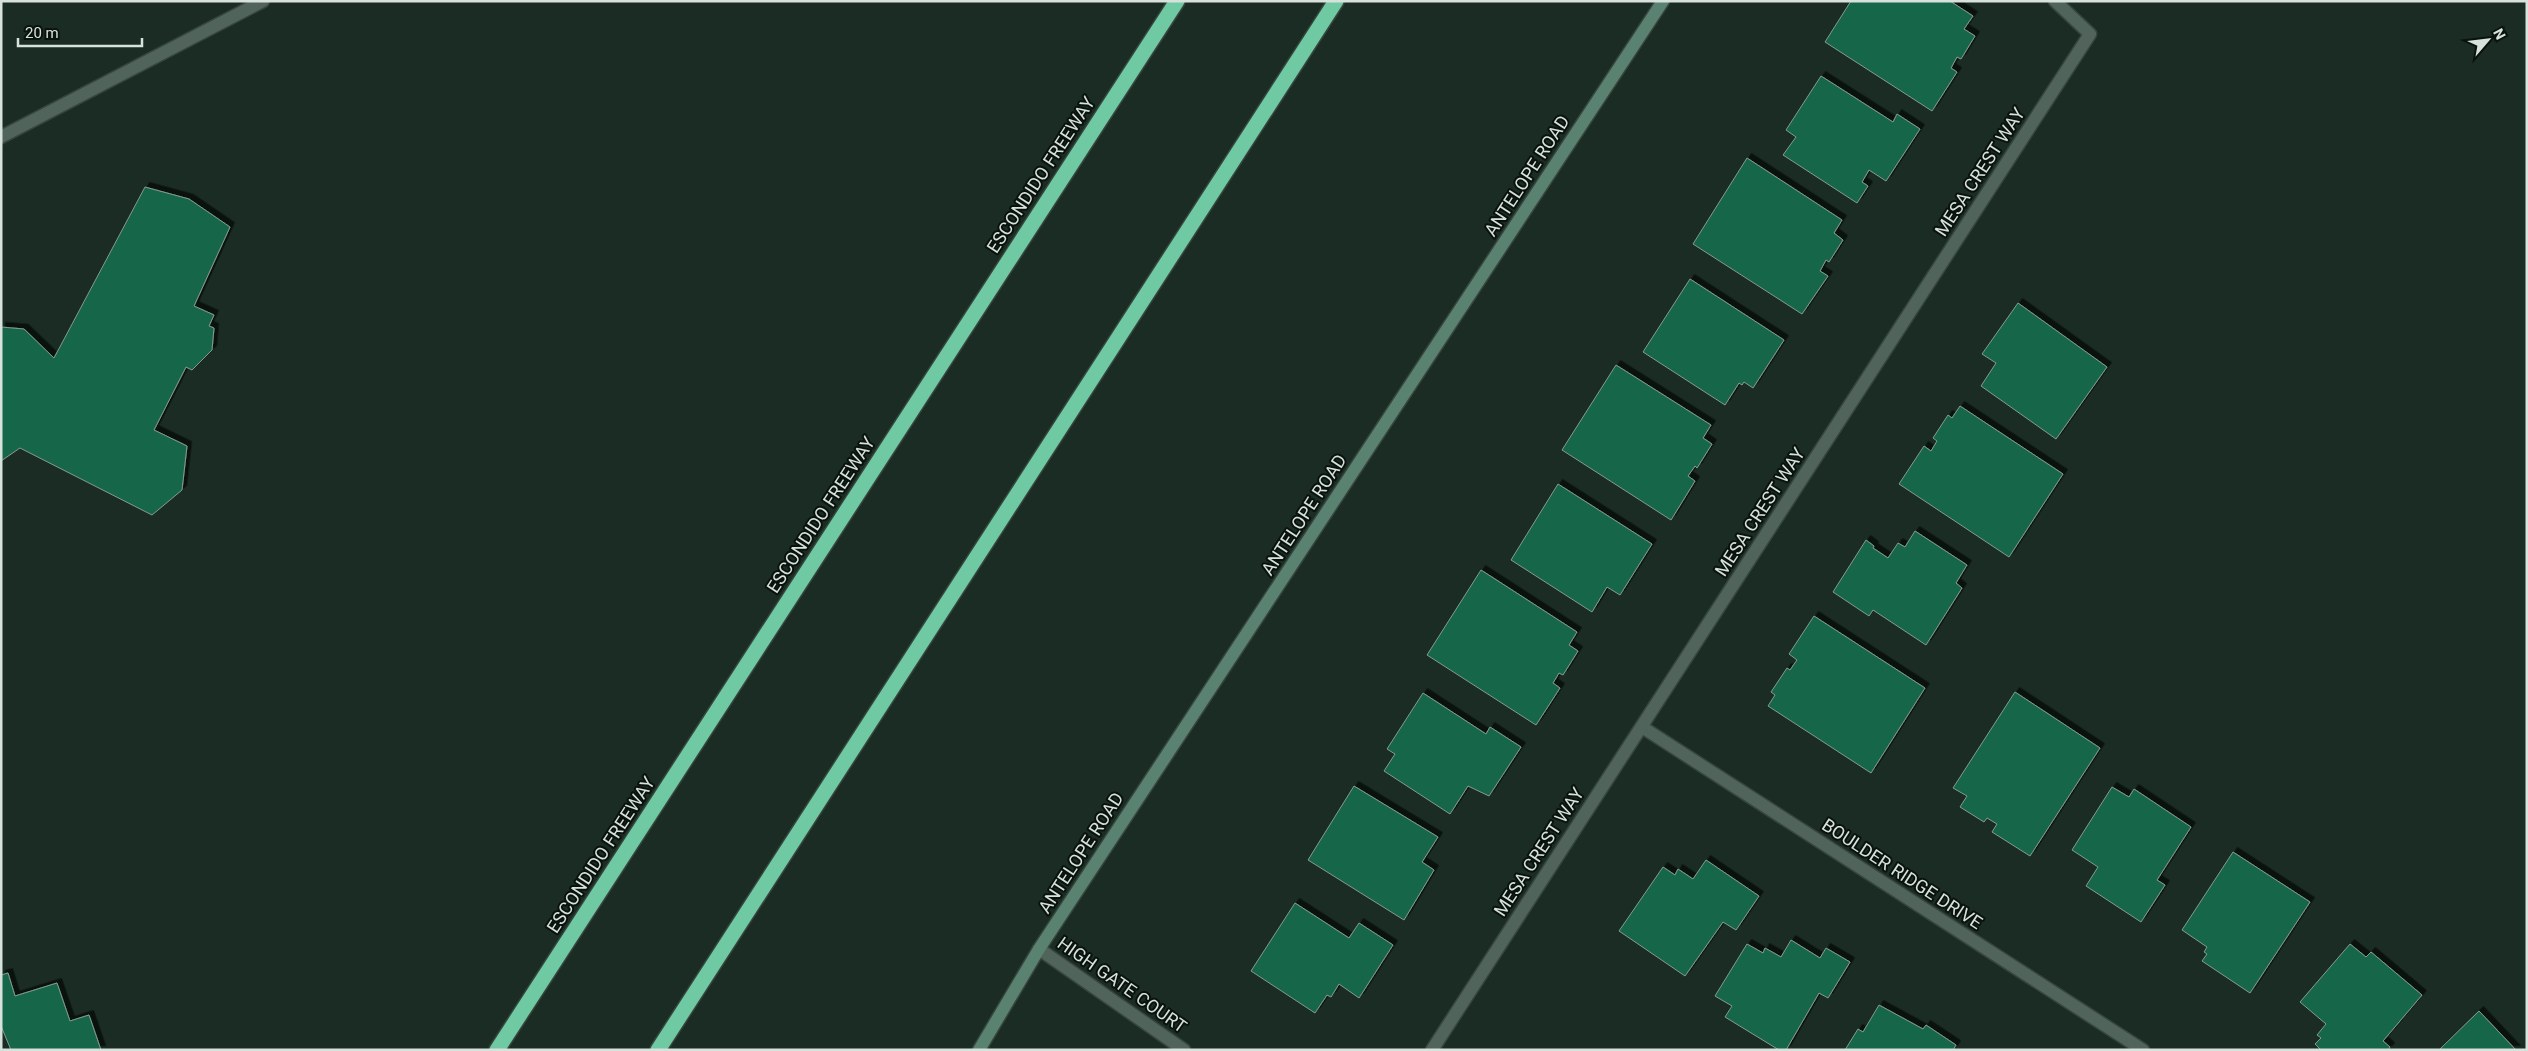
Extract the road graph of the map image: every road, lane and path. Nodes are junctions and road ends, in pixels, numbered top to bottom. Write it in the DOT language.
graph roads {
  1 [pos="263,1"];
  2 [pos="1177,1"];
  3 [pos="1336,1"];
  4 [pos="1663,1"];
  5 [pos="2055,1"];
  6 [pos="1,137"];
  7 [pos="1642,727"];
  8 [pos="1039,949"];
  9 [pos="497,1050"];
  10 [pos="658,1050"];
  11 [pos="978,1050"];
  12 [pos="1184,1050"];
  13 [pos="1432,1050"];
  14 [pos="2143,1050"];
  1 -- 6 [label="street"];
  2 -- 9 [label="highway, ESCONDIDO FREEWAY"];
  3 -- 10 [label="highway"];
  4 -- 8 [label="street, ANTELOPE ROAD"];
  5 -- 7 [label="street, MESA CREST WAY"];
  7 -- 13 [label="street, MESA CREST WAY"];
  7 -- 14 [label="street, BOULDER RIDGE DRIVE"];
  8 -- 11 [label="street, ANTELOPE ROAD"];
  8 -- 12 [label="street, HIGH GATE COURT"];
}
